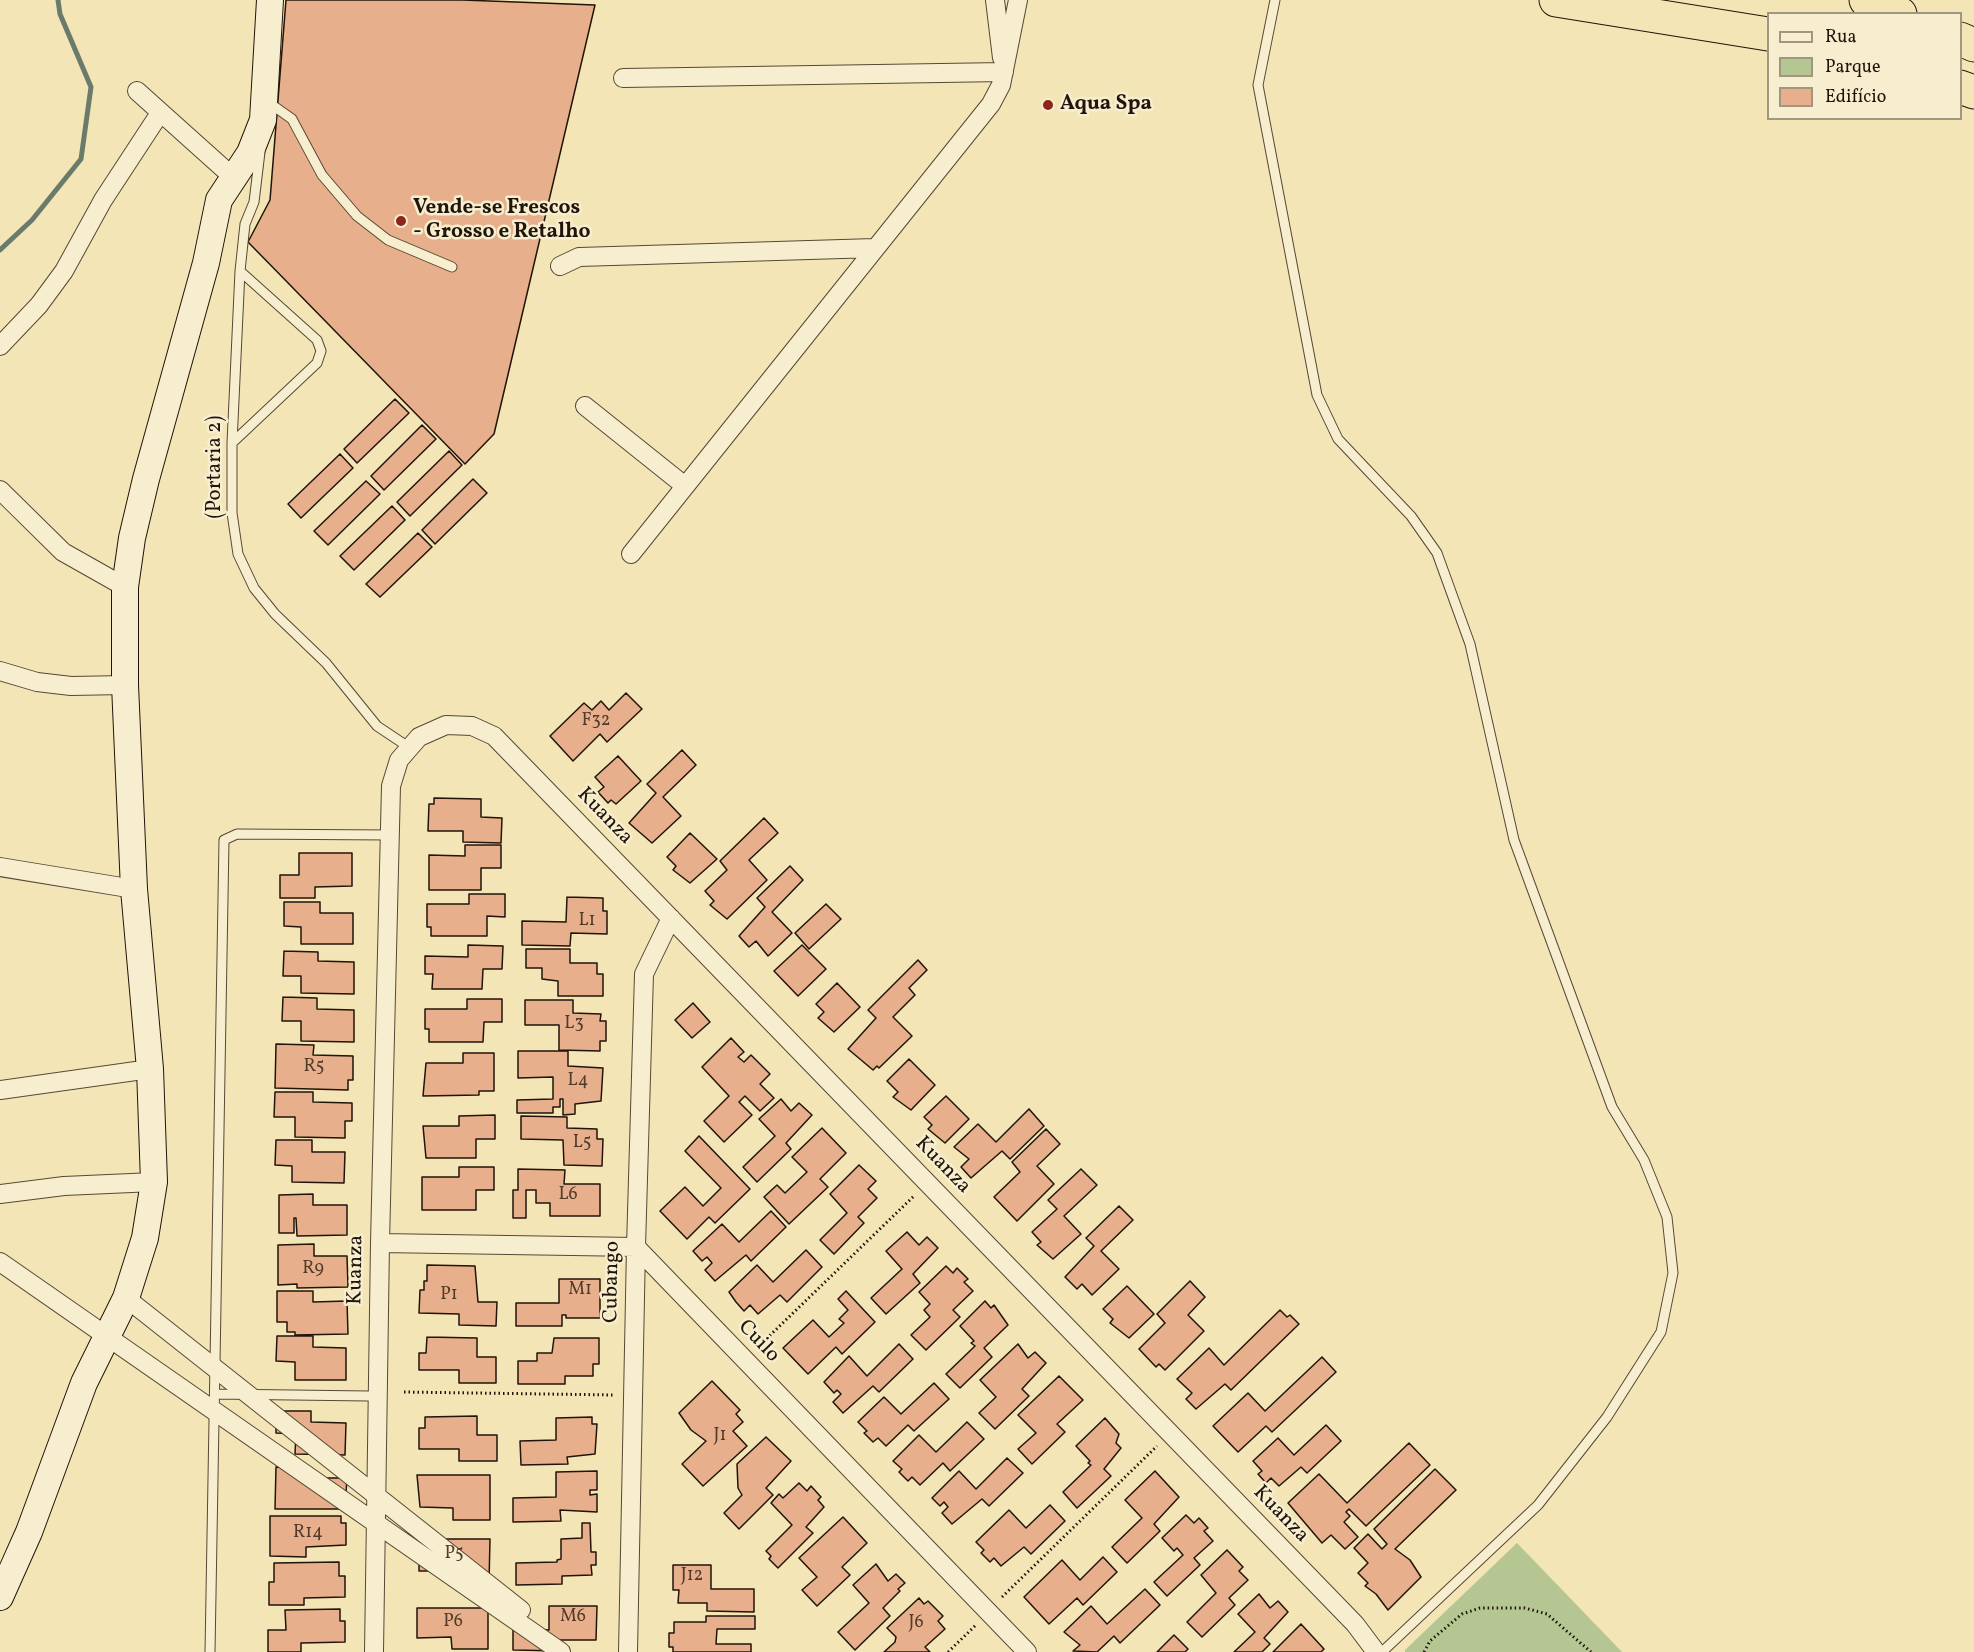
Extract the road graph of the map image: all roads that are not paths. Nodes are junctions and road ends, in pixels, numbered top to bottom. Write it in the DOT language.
graph roads {
  1 [pos="270,0"];
  2 [pos="995,0"];
  3 [pos="1018,0"];
  4 [pos="1275,0"];
  5 [pos="1556,0"];
  6 [pos="1866,0"];
  7 [pos="1634,6"];
  8 [pos="1895,12"];
  9 [pos="1767,34"];
  10 [pos="1004,72"];
  11 [pos="623,78"];
  12 [pos="137,91"];
  13 [pos="264,110"];
  14 [pos="160,113"];
  15 [pos="234,178"];
  16 [pos="875,248"];
  17 [pos="452,267"];
  18 [pos="560,267"];
  19 [pos="240,271"];
  20 [pos="0,346"];
  21 [pos="585,406"];
  22 [pos="232,443"];
  23 [pos="685,486"];
  24 [pos="0,490"];
  25 [pos="632,554"];
  26 [pos="125,587"];
  27 [pos="0,671"];
  28 [pos="125,685"];
  29 [pos="410,748"];
  30 [pos="390,835"];
  31 [pos="0,867"];
  32 [pos="134,889"];
  33 [pos="671,918"];
  34 [pos="150,1069"];
  35 [pos="0,1090"];
  36 [pos="154,1182"];
  37 [pos="0,1194"];
  38 [pos="380,1243"];
  39 [pos="636,1247"];
  40 [pos="0,1263"];
  41 [pos="126,1298"];
  42 [pos="214,1394"];
  43 [pos="369,1396"];
  44 [pos="0,1597"];
  45 [pos="210,1652"];
  46 [pos="374,1652"];
  47 [pos="561,1652"];
  48 [pos="574,1652"];
  49 [pos="628,1652"];
  50 [pos="1027,1652"];
  51 [pos="1376,1652"];
  52 [pos="1382,1652"];
  1 -- 13 [label="street"];
  2 -- 10 [label="street"];
  3 -- 10 [label="street"];
  4 -- 52 [label="lane"];
  5 -- 7 [label="highway"];
  6 -- 8 [label="highway"];
  7 -- 9 [label="highway"];
  10 -- 11 [label="street"];
  10 -- 16 [label="street"];
  12 -- 14 [label="street"];
  13 -- 15 [label="street"];
  13 -- 17 [label="lane"];
  13 -- 19 [label="lane, (Portaria 2)"];
  14 -- 15 [label="street"];
  14 -- 20 [label="street"];
  15 -- 26 [label="street"];
  16 -- 18 [label="street"];
  16 -- 23 [label="street"];
  19 -- 22 [label="lane, (Portaria 2)"];
  19 -- 22 [label="lane"];
  21 -- 23 [label="street"];
  22 -- 29 [label="lane, (Portaria 2)"];
  23 -- 25 [label="street"];
  24 -- 26 [label="street"];
  26 -- 28 [label="street"];
  27 -- 28 [label="street"];
  28 -- 32 [label="street"];
  29 -- 30 [label="street, Kuanza"];
  29 -- 33 [label="street, Kuanza"];
  30 -- 38 [label="street, Kuanza"];
  30 -- 42 [label="lane"];
  31 -- 32 [label="street"];
  32 -- 34 [label="street"];
  33 -- 39 [label="street, Cubango"];
  33 -- 51 [label="street, Kuanza"];
  34 -- 35 [label="street"];
  34 -- 36 [label="street"];
  36 -- 37 [label="street"];
  36 -- 41 [label="street"];
  38 -- 39 [label="street"];
  38 -- 46 [label="street, Kuanza"];
  39 -- 49 [label="street, Cubango"];
  39 -- 50 [label="street, Cuilo"];
  40 -- 47 [label="street"];
  41 -- 44 [label="street"];
  41 -- 48 [label="street"];
  42 -- 43 [label="lane"];
  42 -- 45 [label="lane"];
}
